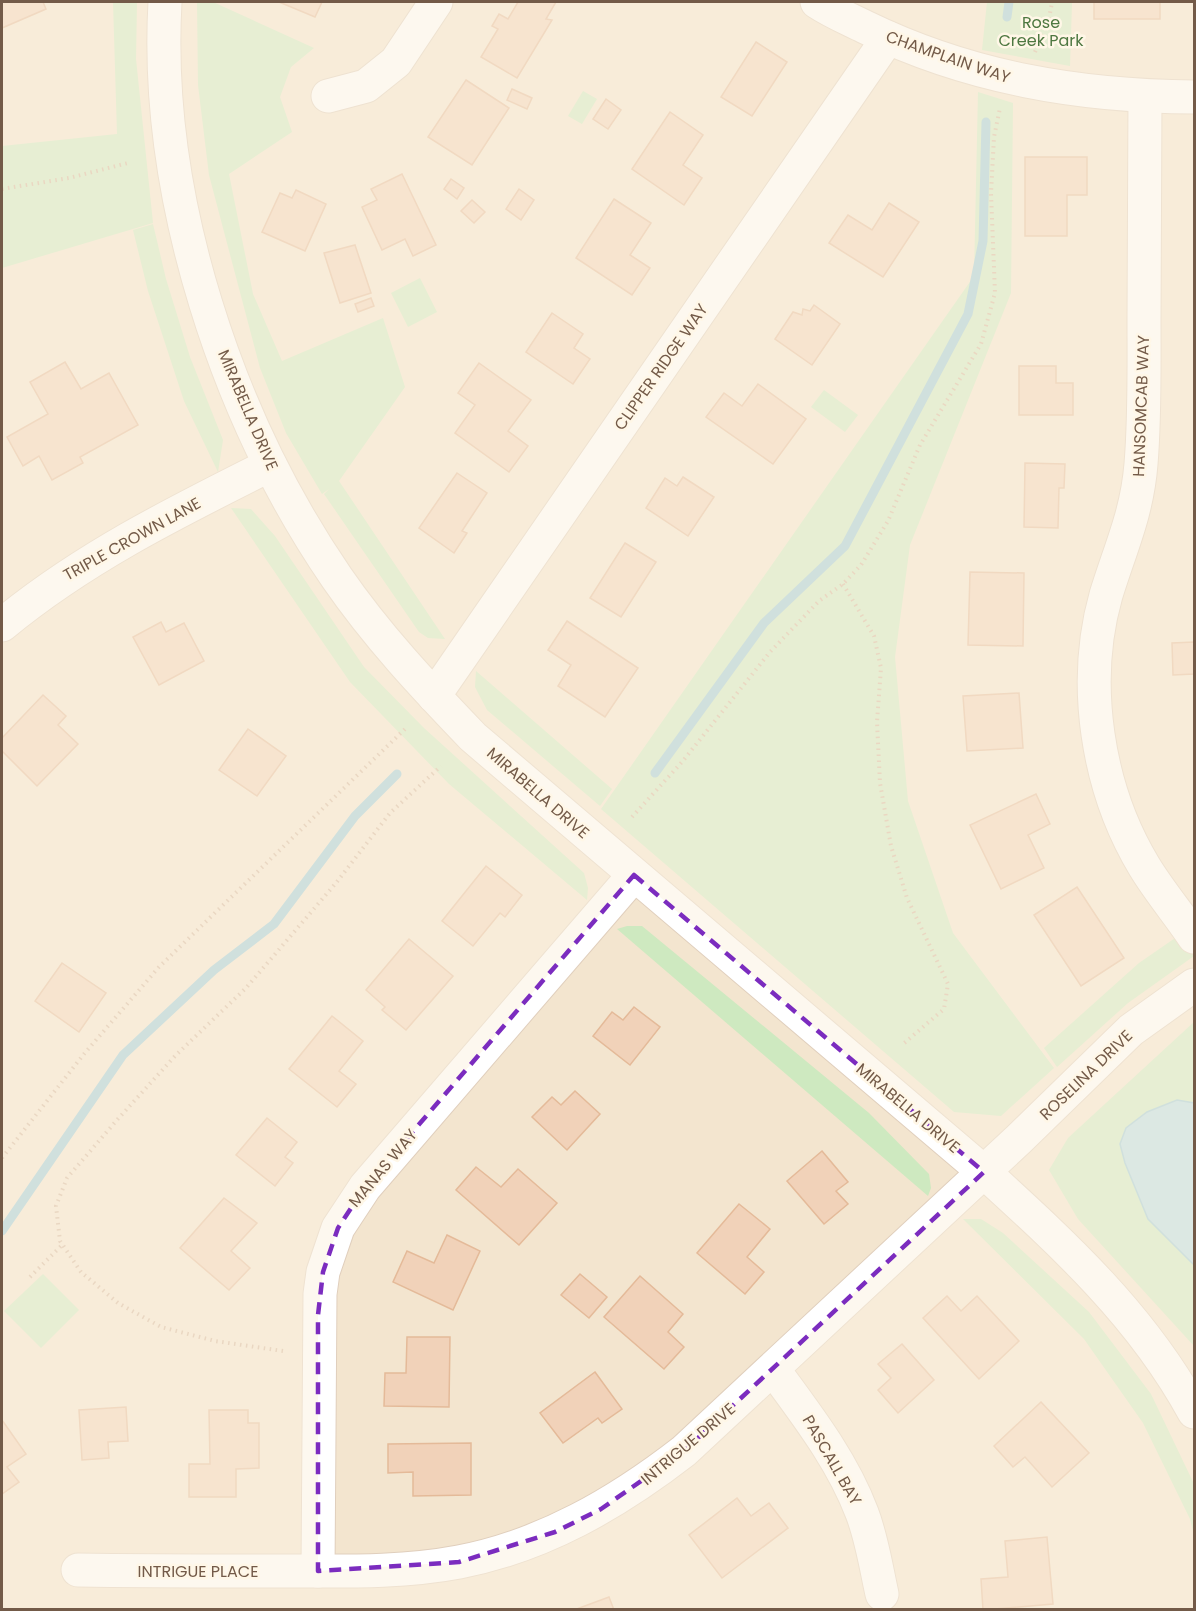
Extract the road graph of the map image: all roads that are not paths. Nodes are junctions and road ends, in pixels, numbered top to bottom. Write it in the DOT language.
graph roads {
  1 [pos="165,2"];
  2 [pos="436,2"];
  3 [pos="817,2"];
  4 [pos="888,38"];
  5 [pos="328,96"];
  6 [pos="1145,97"];
  7 [pos="1194,97"];
  8 [pos="270,465"];
  9 [pos="2,625"];
  10 [pos="434,696"];
  11 [pos="634,875"];
  12 [pos="1194,937"];
  13 [pos="1194,985"];
  14 [pos="984,1172"];
  15 [pos="773,1369"];
  16 [pos="1194,1412"];
  17 [pos="78,1570"];
  18 [pos="318,1571"];
  19 [pos="882,1594"];
  1 -- 8 [label="street, MIRABELLA DRIVE"];
  2 -- 5 [label="street"];
  3 -- 4 [label="street, CHAMPLAIN WAY"];
  4 -- 6 [label="street, CHAMPLAIN WAY"];
  4 -- 10 [label="street, CLIPPER RIDGE WAY"];
  6 -- 7 [label="street, CHAMPLAIN WAY"];
  6 -- 12 [label="street, HANSOMCAB WAY"];
  8 -- 9 [label="street, TRIPLE CROWN LANE"];
  8 -- 10 [label="street, MIRABELLA DRIVE"];
  10 -- 11 [label="street, MIRABELLA DRIVE"];
  11 -- 14 [label="street, MIRABELLA DRIVE"];
  11 -- 18 [label="street, MANAS WAY"];
  13 -- 14 [label="street, ROSELINA DRIVE"];
  14 -- 15 [label="street, INTRIGUE DRIVE"];
  14 -- 16 [label="street, MIRABELLA DRIVE"];
  15 -- 18 [label="street, INTRIGUE DRIVE"];
  15 -- 19 [label="street, PASCALL BAY"];
  17 -- 18 [label="street, INTRIGUE PLACE"];
}
